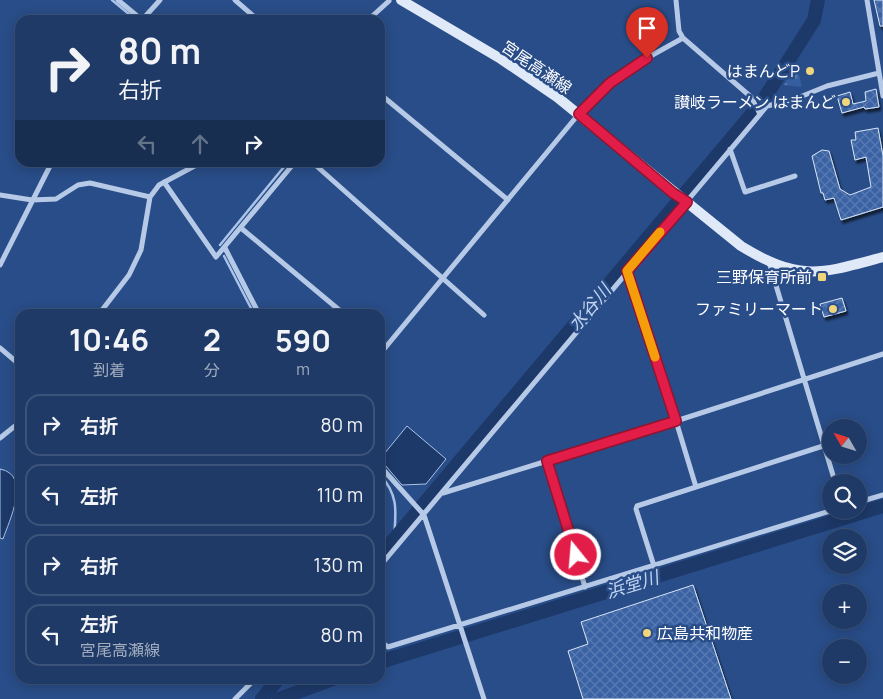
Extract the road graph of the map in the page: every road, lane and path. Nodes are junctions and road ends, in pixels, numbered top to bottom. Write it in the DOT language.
graph roads {
  1 [pos="118,0"];
  2 [pos="160,0"];
  3 [pos="235,0"];
  4 [pos="401,0"];
  5 [pos="676,0"];
  6 [pos="867,0"];
  7 [pos="389,1"];
  8 [pos="136,15"];
  9 [pos="146,15"];
  10 [pos="252,15"];
  11 [pos="374,15"];
  12 [pos="683,38"];
  13 [pos="881,70"];
  14 [pos="883,96"];
  15 [pos="385,98"];
  16 [pos="579,114"];
  17 [pos="760,114"];
  18 [pos="730,149"];
  19 [pos="49,167"];
  20 [pos="192,167"];
  21 [pos="291,167"];
  22 [pos="318,167"];
  23 [pos="795,176"];
  24 [pos="164,182"];
  25 [pos="0,196"];
  26 [pos="150,198"];
  27 [pos="32,200"];
  28 [pos="508,200"];
  29 [pos="686,201"];
  30 [pos="241,228"];
  31 [pos="225,248"];
  32 [pos="883,257"];
  33 [pos="769,262"];
  34 [pos="0,265"];
  35 [pos="627,271"];
  36 [pos="443,279"];
  37 [pos="103,309"];
  38 [pos="256,309"];
  39 [pos="338,309"];
  40 [pos="484,315"];
  41 [pos="0,348"];
  42 [pos="386,348"];
  43 [pos="883,354"];
  44 [pos="15,360"];
  45 [pos="803,380"];
  46 [pos="676,421"];
  47 [pos="15,426"];
  48 [pos="0,438"];
  49 [pos="822,443"];
  50 [pos="822,446"];
  51 [pos="547,461"];
  52 [pos="385,472"];
  53 [pos="696,487"];
  54 [pos="441,494"];
  55 [pos="883,495"];
  56 [pos="867,500"];
  57 [pos="822,513"];
  58 [pos="423,514"];
  59 [pos="385,560"];
  60 [pos="654,566"];
  61 [pos="585,587"];
  62 [pos="460,627"];
  63 [pos="385,645"];
  64 [pos="250,684"];
  65 [pos="235,699"];
  66 [pos="484,699"];
  1 -- 8 [label="street"];
  2 -- 9 [label="street"];
  3 -- 10 [label="street"];
  4 -- 16 [label="main road, 宮尾高瀬線"];
  5 -- 12 [label="street"];
  6 -- 13 [label="street"];
  7 -- 11 [label="street"];
  12 -- 16 [label="street"];
  12 -- 17 [label="street"];
  13 -- 14 [label="street"];
  13 -- 17 [label="street"];
  15 -- 28 [label="street"];
  16 -- 28 [label="street"];
  16 -- 29 [label="main road, 宮尾高瀬線"];
  17 -- 18 [label="street"];
  18 -- 23 [label="street"];
  18 -- 29 [label="street"];
  19 -- 27 [label="street"];
  20 -- 24 [label="street"];
  21 -- 30 [label="street"];
  22 -- 36 [label="street"];
  24 -- 26 [label="street"];
  24 -- 31 [label="street"];
  25 -- 27 [label="street"];
  26 -- 27 [label="street"];
  26 -- 37 [label="street"];
  27 -- 34 [label="street"];
  28 -- 36 [label="street"];
  29 -- 33 [label="main road, 宮尾高瀬線"];
  29 -- 35 [label="street"];
  30 -- 31 [label="street"];
  30 -- 39 [label="street"];
  31 -- 38 [label="street"];
  32 -- 33 [label="main road, 宮尾高瀬線"];
  33 -- 45 [label="street"];
  35 -- 46 [label="street"];
  35 -- 54 [label="street"];
  36 -- 40 [label="street"];
  36 -- 42 [label="street"];
  41 -- 44 [label="street"];
  43 -- 45 [label="street"];
  45 -- 46 [label="street"];
  45 -- 49 [label="street"];
  46 -- 51 [label="street"];
  46 -- 53 [label="street"];
  47 -- 48 [label="street"];
  50 -- 53 [label="street"];
  51 -- 54 [label="street"];
  51 -- 61 [label="street"];
  52 -- 58 [label="street"];
  53 -- 60 [label="street"];
  54 -- 58 [label="street"];
  55 -- 56 [label="street"];
  57 -- 60 [label="street"];
  58 -- 59 [label="street"];
  58 -- 62 [label="street"];
  60 -- 61 [label="street"];
  61 -- 62 [label="street"];
  62 -- 63 [label="street"];
  62 -- 66 [label="street"];
  64 -- 65 [label="street"];
}
